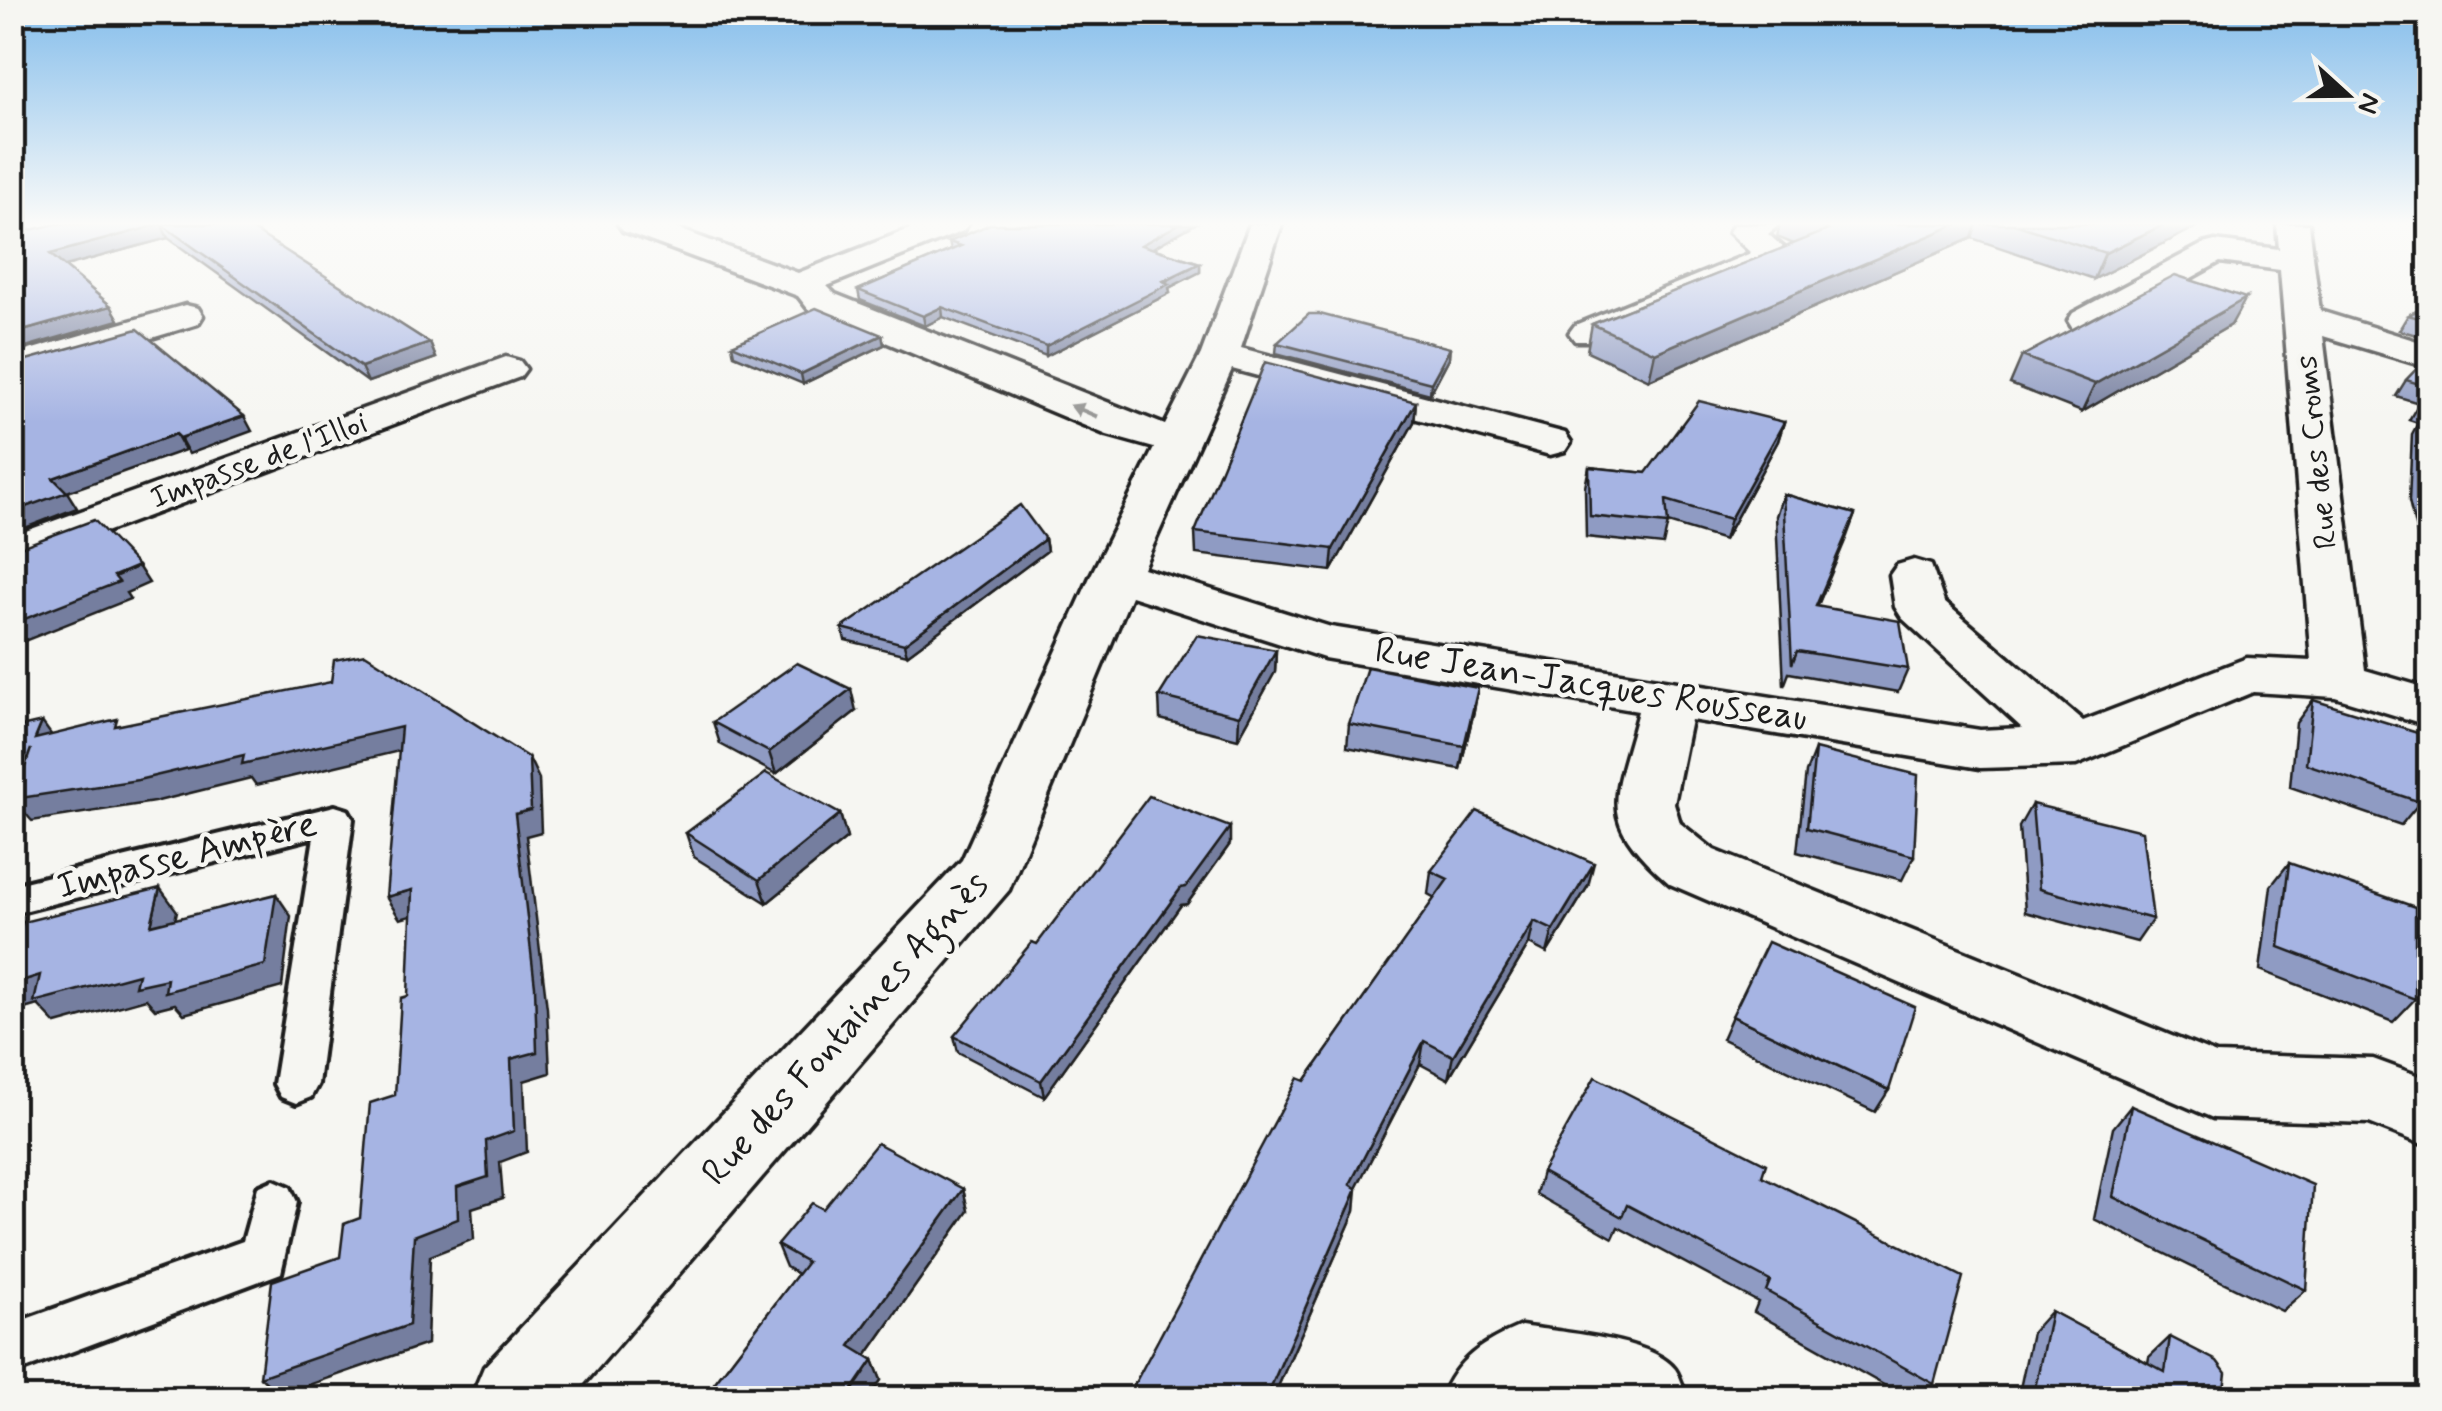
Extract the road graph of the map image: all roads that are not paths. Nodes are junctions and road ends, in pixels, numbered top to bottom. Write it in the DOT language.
graph roads {
  1 [pos="805,290"];
  2 [pos="1247,290"];
  3 [pos="1692,290"];
  4 [pos="2142,290"];
  5 [pos="2301,290"];
  6 [pos="185,316"];
  7 [pos="2304,318"];
  8 [pos="2086,320"];
  9 [pos="1588,333"];
  10 [pos="1220,354"];
  11 [pos="2430,357"];
  12 [pos="12,368"];
  13 [pos="506,370"];
  14 [pos="1177,441"];
  15 [pos="1550,442"];
  16 [pos="12,553"];
  17 [pos="1116,575"];
  18 [pos="1914,575"];
  19 [pos="2339,680"];
  20 [pos="1670,697"];
  21 [pos="2430,708"];
  22 [pos="2076,746"];
  23 [pos="12,900"];
  24 [pos="296,1084"];
  25 [pos="2430,1114"];
  26 [pos="274,1202"];
  27 [pos="12,1348"];
  28 [pos="515,1398"];
  29 [pos="1485,1398"];
  30 [pos="1643,1398"];
  14 -- 1 [label="street, one-way"];
  2 -- 10 [label="street, Rue des Fontaines Agnès"];
  3 -- 9 [label="street"];
  4 -- 8 [label="street"];
  5 -- 7 [label="street, Rue des Croms"];
  6 -- 12 [label="street"];
  7 -- 11 [label="street"];
  7 -- 19 [label="street, Rue des Croms"];
  10 -- 14 [label="street, Rue des Fontaines Agnès"];
  10 -- 15 [label="street"];
  13 -- 16 [label="street, Impasse de l'Illoi"];
  14 -- 17 [label="street, Rue des Fontaines Agnès"];
  17 -- 20 [label="street, Rue Jean-Jacques Rousseau"];
  17 -- 28 [label="street, Rue des Fontaines Agnès"];
  18 -- 22 [label="street"];
  19 -- 21 [label="street, Rue Jean-Jacques Rousseau"];
  19 -- 22 [label="street, Rue Jean-Jacques Rousseau"];
  20 -- 22 [label="street, Rue Jean-Jacques Rousseau"];
  20 -- 25 [label="street"];
  23 -- 24 [label="lane, Impasse Ampère"];
  26 -- 27 [label="lane"];
  29 -- 30 [label="street"];
}
